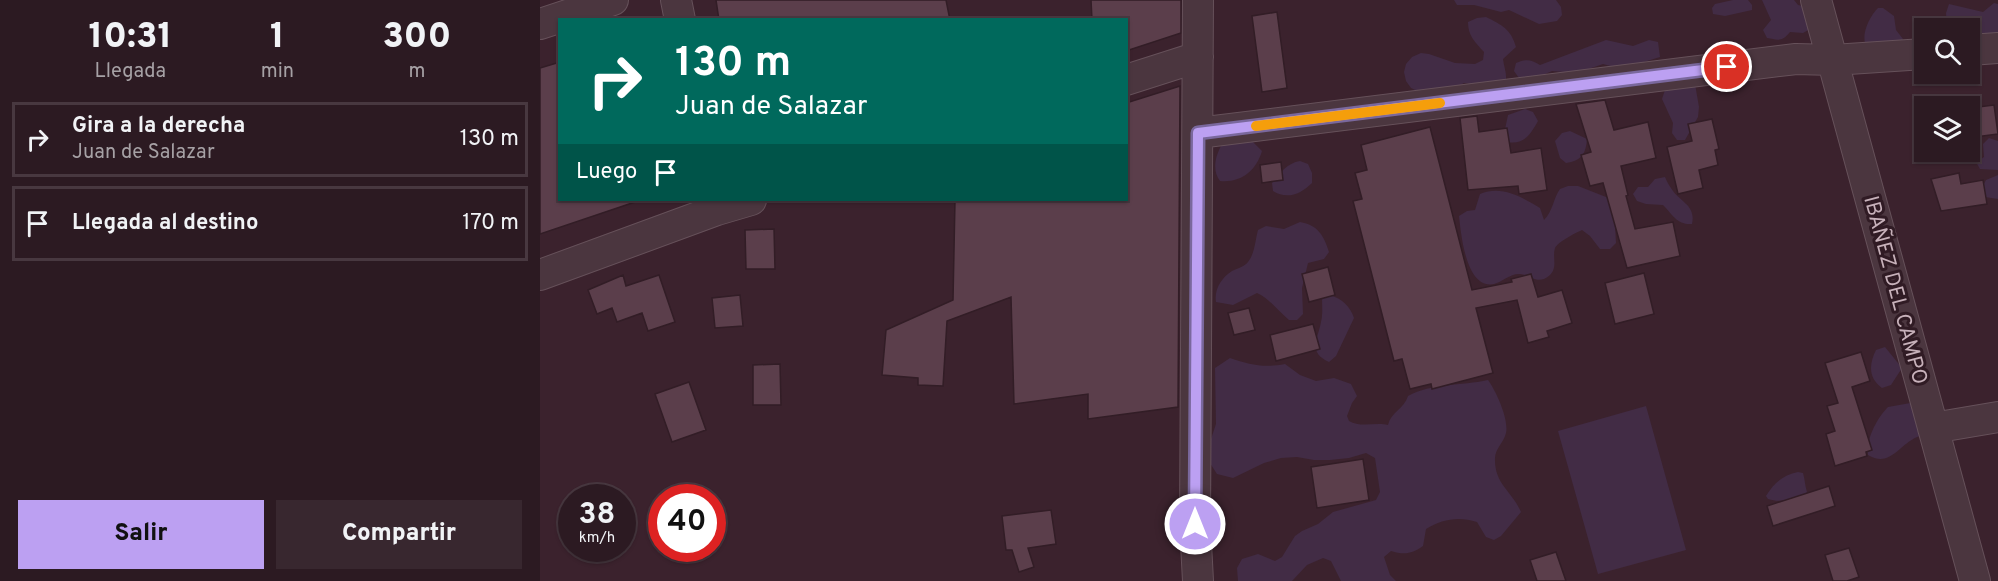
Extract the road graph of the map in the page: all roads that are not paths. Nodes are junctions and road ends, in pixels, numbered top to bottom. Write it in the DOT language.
graph roads {
  1 [pos="613,0"];
  2 [pos="676,0"];
  3 [pos="1198,0"];
  4 [pos="1816,0"];
  5 [pos="558,18"];
  6 [pos="558,18"];
  7 [pos="680,18"];
  8 [pos="540,24"];
  9 [pos="1998,48"];
  10 [pos="1980,49"];
  11 [pos="1914,55"];
  12 [pos="1198,57"];
  13 [pos="1833,60"];
  14 [pos="1128,79"];
  15 [pos="1198,133"];
  16 [pos="744,201"];
  17 [pos="716,205"];
  18 [pos="540,275"];
  19 [pos="1998,417"];
  20 [pos="1933,428"];
  21 [pos="1198,581"];
  22 [pos="1975,581"];
  1 -- 5 [label="street"];
  2 -- 7 [label="street"];
  3 -- 12 [label="street"];
  4 -- 13 [label="street, IBAÑEZ DEL CAMPO"];
  6 -- 8 [label="street"];
  9 -- 10 [label="street"];
  11 -- 13 [label="street"];
  12 -- 14 [label="street"];
  12 -- 15 [label="street"];
  13 -- 15 [label="street"];
  13 -- 20 [label="street, IBAÑEZ DEL CAMPO"];
  15 -- 21 [label="street"];
  16 -- 17 [label="street"];
  17 -- 18 [label="street"];
  19 -- 20 [label="street"];
  20 -- 22 [label="street, IBAÑEZ DEL CAMPO"];
}
